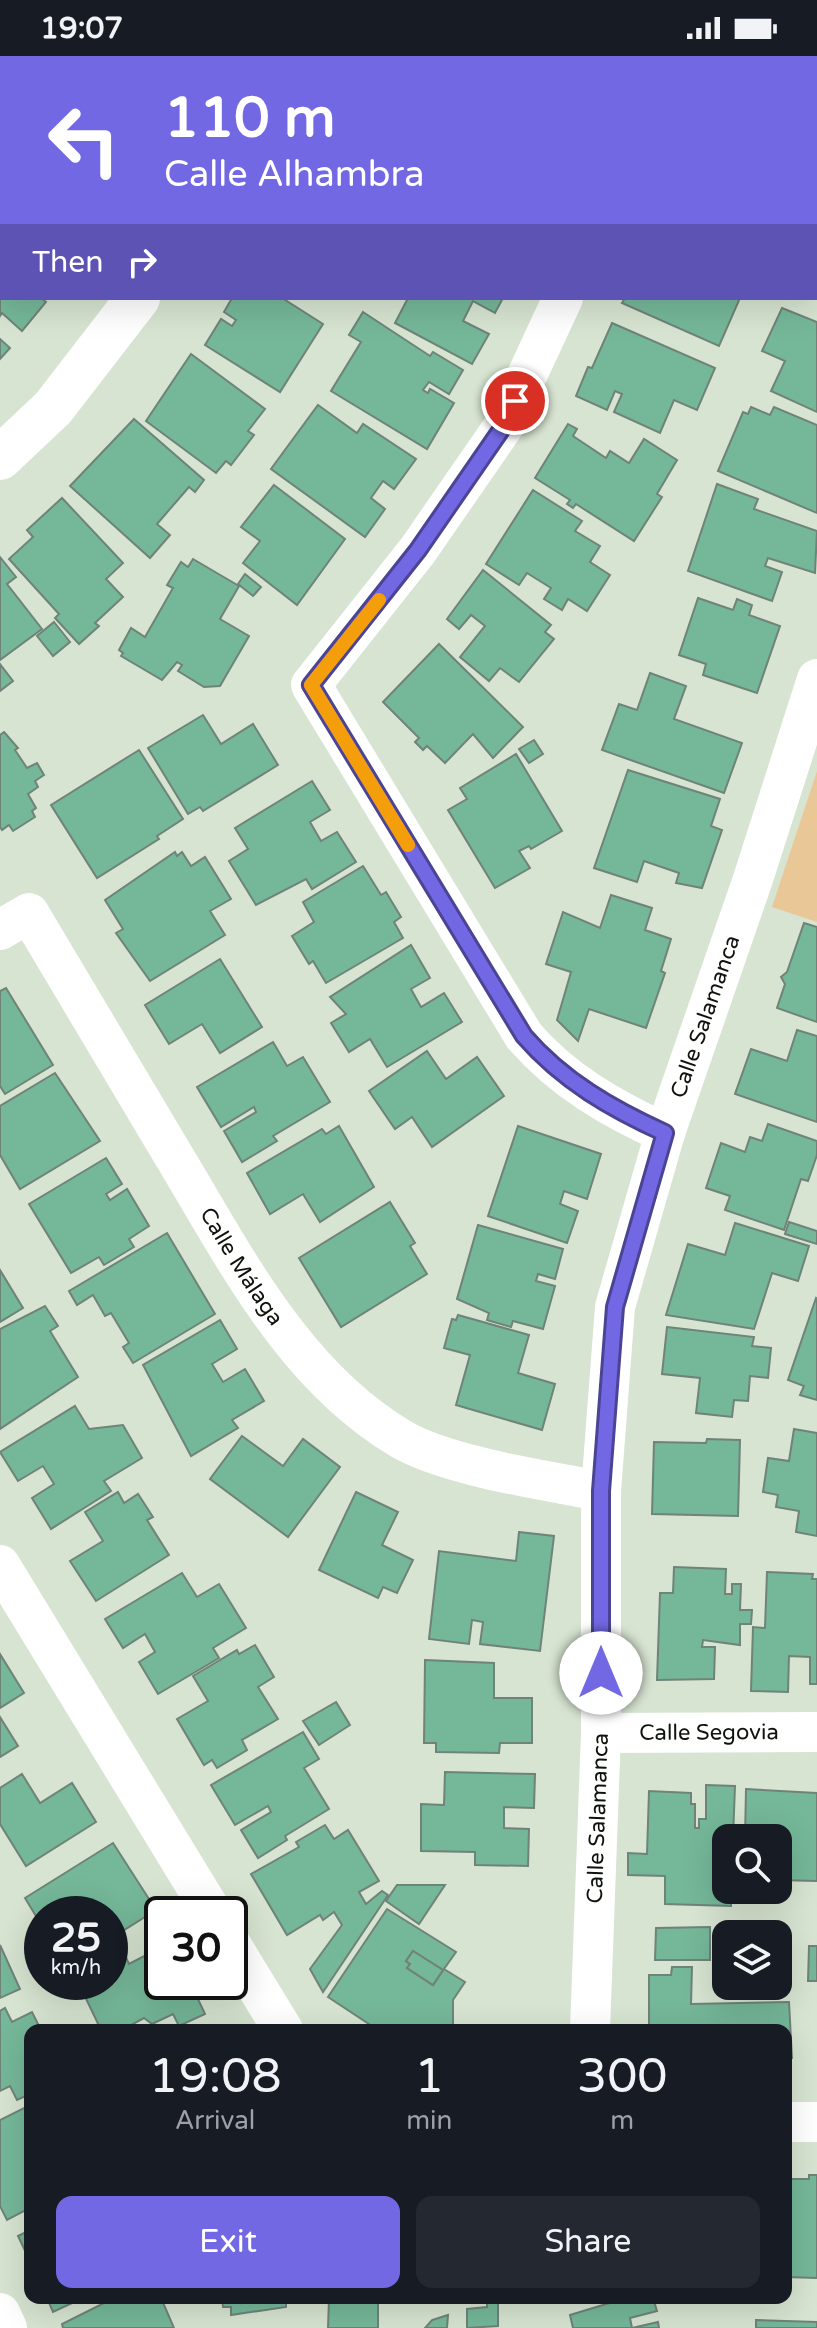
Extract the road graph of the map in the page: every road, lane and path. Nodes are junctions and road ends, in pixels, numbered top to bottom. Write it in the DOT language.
graph roads {
  1 [pos="136,300"];
  2 [pos="562,300"];
  3 [pos="0,458"];
  4 [pos="817,679"];
  5 [pos="0,930"];
  6 [pos="665,1133"];
  7 [pos="601,1491"];
  8 [pos="0,1565"];
  9 [pos="817,1732"];
  10 [pos="601,1733"];
  11 [pos="202,1896"];
  12 [pos="248,1973"];
  13 [pos="279,2024"];
  14 [pos="590,2024"];
  15 [pos="792,2122"];
  16 [pos="817,2122"];
  17 [pos="0,2313"];
  18 [pos="7,2328"];
  1 -- 3 [label="street"];
  2 -- 6 [label="street"];
  4 -- 6 [label="street, Calle Salamanca"];
  5 -- 7 [label="street, Calle Málaga"];
  6 -- 7 [label="street, Calle Salamanca"];
  7 -- 10 [label="street, Calle Salamanca"];
  8 -- 11 [label="street"];
  9 -- 10 [label="street, Calle Segovia"];
  10 -- 14 [label="street, Calle Salamanca"];
  12 -- 13 [label="street"];
  15 -- 16 [label="street"];
  17 -- 18 [label="street"];
}
